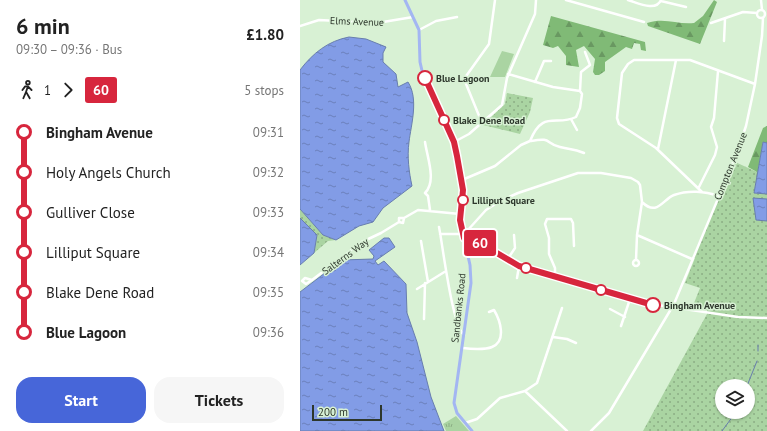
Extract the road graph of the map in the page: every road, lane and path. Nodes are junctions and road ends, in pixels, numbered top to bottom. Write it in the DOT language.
graph roads {
  1 [pos="405,0"];
  2 [pos="495,0"];
  3 [pos="536,0"];
  4 [pos="566,0"];
  5 [pos="628,0"];
  6 [pos="761,0"];
  7 [pos="661,1"];
  8 [pos="686,7"];
  9 [pos="762,10"];
  10 [pos="757,13"];
  11 [pos="766,14"];
  12 [pos="414,16"];
  13 [pos="457,17"];
  14 [pos="762,18"];
  15 [pos="725,19"];
  16 [pos="644,22"];
  17 [pos="712,23"];
  18 [pos="300,26"];
  19 [pos="419,30"];
  20 [pos="724,40"];
  21 [pos="584,52"];
  22 [pos="676,60"];
  23 [pos="551,61"];
  24 [pos="718,70"];
  25 [pos="508,74"];
  26 [pos="535,82"];
  27 [pos="755,84"];
  28 [pos="580,91"];
  29 [pos="571,119"];
  30 [pos="482,123"];
  31 [pos="578,130"];
  32 [pos="530,141"];
  33 [pos="425,142"];
  34 [pos="454,142"];
  35 [pos="658,150"];
  36 [pos="584,154"];
  37 [pos="462,180"];
  38 [pos="699,187"];
  39 [pos="702,192"];
  40 [pos="718,196"];
  41 [pos="642,202"];
  42 [pos="430,211"];
  43 [pos="460,214"];
  44 [pos="439,227"];
  45 [pos="463,233"];
  46 [pos="440,234"];
  47 [pos="637,234"];
  48 [pos="514,235"];
  49 [pos="464,238"];
  50 [pos="421,241"];
  51 [pos="574,246"];
  52 [pos="692,259"];
  53 [pos="507,260"];
  54 [pos="636,260"];
  55 [pos="519,266"];
  56 [pos="446,271"];
  57 [pos="555,276"];
  58 [pos="517,278"];
  59 [pos="312,280"];
  60 [pos="427,282"];
  61 [pos="416,288"];
  62 [pos="630,299"];
  63 [pos="672,307"];
  64 [pos="562,308"];
  65 [pos="610,309"];
  66 [pos="489,312"];
  67 [pos="625,317"];
  68 [pos="767,318"];
  69 [pos="424,319"];
  70 [pos="458,323"];
  71 [pos="466,325"];
  72 [pos="621,326"];
  73 [pos="464,335"];
  74 [pos="553,337"];
  75 [pos="576,343"];
  76 [pos="463,348"];
  77 [pos="525,391"];
  78 [pos="465,423"];
  79 [pos="472,431"];
  80 [pos="567,431"];
  81 [pos="591,431"];
  1 -- 12 [label="main road, Sandbanks Road"];
  2 -- 30 [label="street"];
  3 -- 25 [label="street"];
  4 -- 16 [label="street"];
  5 -- 7 [label="street"];
  6 -- 9 [label="street"];
  7 -- 8 [label="street"];
  9 -- 10 [label="street"];
  9 -- 11 [label="street"];
  10 -- 14 [label="street"];
  10 -- 15 [label="street"];
  11 -- 14 [label="street"];
  12 -- 18 [label="street, Elms Avenue"];
  12 -- 19 [label="main road, Sandbanks Road"];
  13 -- 19 [label="street"];
  14 -- 27 [label="street, Compton Avenue"];
  15 -- 17 [label="street"];
  15 -- 20 [label="street"];
  19 -- 34 [label="main road, Sandbanks Road"];
  21 -- 28 [label="street"];
  22 -- 24 [label="street"];
  22 -- 35 [label="street"];
  22 -- 35 [label="street"];
  23 -- 26 [label="street"];
  24 -- 27 [label="street"];
  24 -- 38 [label="street"];
  25 -- 26 [label="street"];
  25 -- 30 [label="street"];
  26 -- 28 [label="street"];
  27 -- 40 [label="street, Compton Avenue"];
  28 -- 29 [label="street"];
  29 -- 31 [label="street"];
  29 -- 32 [label="street"];
  30 -- 34 [label="street"];
  32 -- 36 [label="street"];
  32 -- 37 [label="street"];
  33 -- 42 [label="street"];
  34 -- 37 [label="main road, Sandbanks Road"];
  35 -- 38 [label="street"];
  37 -- 43 [label="main road, Sandbanks Road"];
  38 -- 39 [label="street"];
  39 -- 40 [label="street"];
  39 -- 41 [label="street"];
  40 -- 52 [label="street, Compton Avenue"];
  41 -- 45 [label="street"];
  41 -- 47 [label="street"];
  42 -- 43 [label="street, Salterns Way"];
  42 -- 59 [label="street, Salterns Way"];
  43 -- 45 [label="main road, Sandbanks Road"];
  44 -- 46 [label="street"];
  45 -- 46 [label="street"];
  45 -- 49 [label="main road, Sandbanks Road"];
  46 -- 56 [label="street"];
  47 -- 52 [label="street"];
  47 -- 54 [label="street"];
  48 -- 53 [label="street"];
  49 -- 53 [label="street"];
  49 -- 71 [label="main road, Sandbanks Road"];
  50 -- 60 [label="street"];
  51 -- 57 [label="street"];
  52 -- 63 [label="street, Compton Avenue"];
  53 -- 55 [label="street"];
  55 -- 57 [label="street"];
  55 -- 58 [label="street"];
  56 -- 60 [label="street"];
  56 -- 70 [label="street"];
  57 -- 62 [label="street"];
  60 -- 61 [label="street"];
  60 -- 69 [label="street"];
  62 -- 63 [label="street"];
  62 -- 67 [label="street"];
  63 -- 68 [label="street"];
  63 -- 81 [label="street"];
  64 -- 74 [label="street"];
  65 -- 67 [label="street"];
  66 -- 76 [label="street"];
  67 -- 72 [label="street"];
  70 -- 71 [label="street"];
  70 -- 73 [label="street"];
  71 -- 73 [label="main road, Sandbanks Road"];
  73 -- 76 [label="main road, Sandbanks Road"];
  74 -- 75 [label="street"];
  74 -- 77 [label="street"];
  76 -- 78 [label="main road, Sandbanks Road"];
  77 -- 78 [label="street"];
  77 -- 80 [label="street"];
  78 -- 79 [label="main road, Sandbanks Road"];
}
